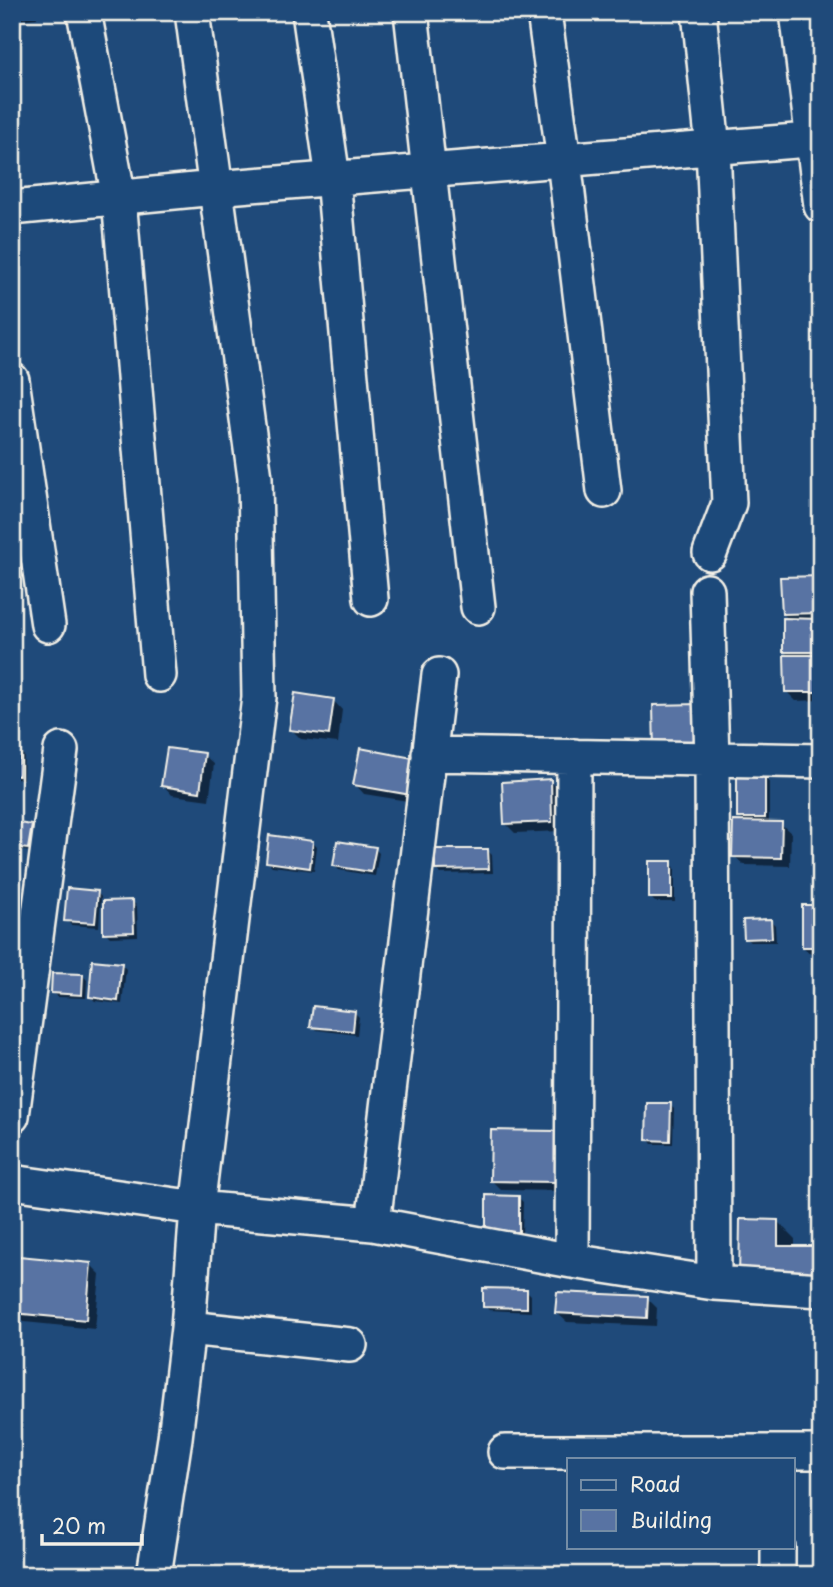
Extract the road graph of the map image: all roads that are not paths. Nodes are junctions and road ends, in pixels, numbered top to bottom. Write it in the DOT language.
graph roads {
  1 [pos="84,12"];
  2 [pos="192,12"];
  3 [pos="309,12"];
  4 [pos="411,12"];
  5 [pos="544,12"];
  6 [pos="699,12"];
  7 [pos="797,12"];
  8 [pos="818,140"];
  9 [pos="713,148"];
  10 [pos="564,161"];
  11 [pos="430,171"];
  12 [pos="333,178"];
  13 [pos="215,188"];
  14 [pos="119,198"];
  15 [pos="821,206"];
  16 [pos="12,208"];
  17 [pos="12,380"];
  18 [pos="604,491"];
  19 [pos="710,553"];
  20 [pos="706,591"];
  21 [pos="371,600"];
  22 [pos="478,607"];
  23 [pos="48,625"];
  24 [pos="159,675"];
  25 [pos="439,676"];
  26 [pos="61,750"];
  27 [pos="429,754"];
  28 [pos="574,756"];
  29 [pos="712,759"];
  30 [pos="821,761"];
  31 [pos="12,1116"];
  32 [pos="12,1182"];
  33 [pos="197,1208"];
  34 [pos="373,1224"];
  35 [pos="572,1261"];
  36 [pos="715,1283"];
  37 [pos="821,1290"];
  38 [pos="188,1328"];
  39 [pos="350,1345"];
  40 [pos="821,1451"];
  41 [pos="505,1452"];
  42 [pos="776,1455"];
  43 [pos="778,1548"];
  44 [pos="154,1575"];
  45 [pos="778,1575"];
  1 -- 14 [label="street"];
  2 -- 13 [label="street"];
  3 -- 12 [label="street"];
  4 -- 11 [label="street"];
  5 -- 10 [label="street"];
  6 -- 9 [label="street"];
  7 -- 8 [label="street"];
  8 -- 9 [label="street"];
  8 -- 15 [label="street"];
  9 -- 10 [label="street"];
  9 -- 19 [label="street"];
  10 -- 11 [label="street"];
  10 -- 18 [label="street"];
  11 -- 12 [label="street"];
  11 -- 22 [label="street"];
  12 -- 13 [label="street"];
  12 -- 21 [label="street"];
  13 -- 14 [label="street"];
  13 -- 33 [label="street"];
  14 -- 16 [label="street"];
  14 -- 24 [label="street"];
  17 -- 23 [label="street"];
  20 -- 29 [label="street"];
  25 -- 27 [label="street"];
  26 -- 31 [label="street"];
  27 -- 28 [label="street"];
  27 -- 34 [label="street"];
  28 -- 29 [label="street"];
  28 -- 35 [label="street"];
  29 -- 30 [label="street"];
  29 -- 36 [label="street"];
  32 -- 33 [label="street"];
  33 -- 34 [label="street"];
  33 -- 38 [label="street"];
  34 -- 35 [label="street"];
  35 -- 36 [label="street"];
  36 -- 37 [label="street"];
  38 -- 39 [label="street"];
  38 -- 44 [label="street"];
  40 -- 42 [label="street"];
  41 -- 42 [label="street"];
  43 -- 45 [label="street"];
}
